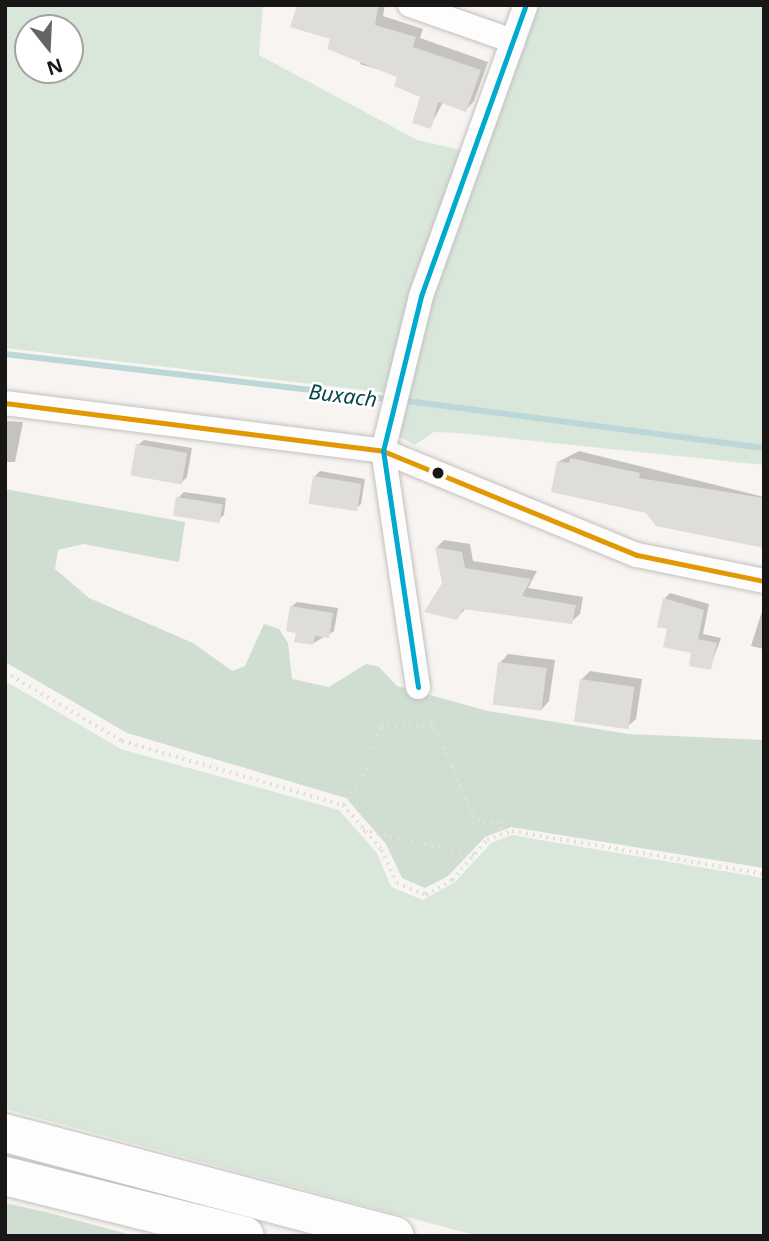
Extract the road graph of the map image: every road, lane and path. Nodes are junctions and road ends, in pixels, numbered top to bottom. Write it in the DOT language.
graph roads {
  1 [pos="410,5"];
  2 [pos="526,5"];
  3 [pos="513,41"];
  4 [pos="5,403"];
  5 [pos="383,451"];
  6 [pos="764,581"];
  7 [pos="5,672"];
  8 [pos="418,687"];
  9 [pos="434,725"];
  10 [pos="343,804"];
  11 [pos="361,829"];
  12 [pos="497,835"];
  13 [pos="474,855"];
  14 [pos="764,874"];
  15 [pos="5,1133"];
  16 [pos="5,1176"];
  17 [pos="245,1236"];
  18 [pos="395,1236"];
  1 -- 3 [label="street"];
  2 -- 3 [label="street"];
  3 -- 5 [label="street"];
  4 -- 5 [label="street"];
  5 -- 6 [label="street"];
  5 -- 8 [label="street"];
  7 -- 10 [label="path"];
  8 -- 9 [label="path"];
  9 -- 10 [label="path"];
  9 -- 12 [label="path"];
  10 -- 11 [label="path"];
  11 -- 13 [label="path"];
  11 -- 13 [label="path"];
  12 -- 13 [label="path"];
  12 -- 14 [label="path"];
  15 -- 18 [label="highway"];
  16 -- 17 [label="highway"];
}
